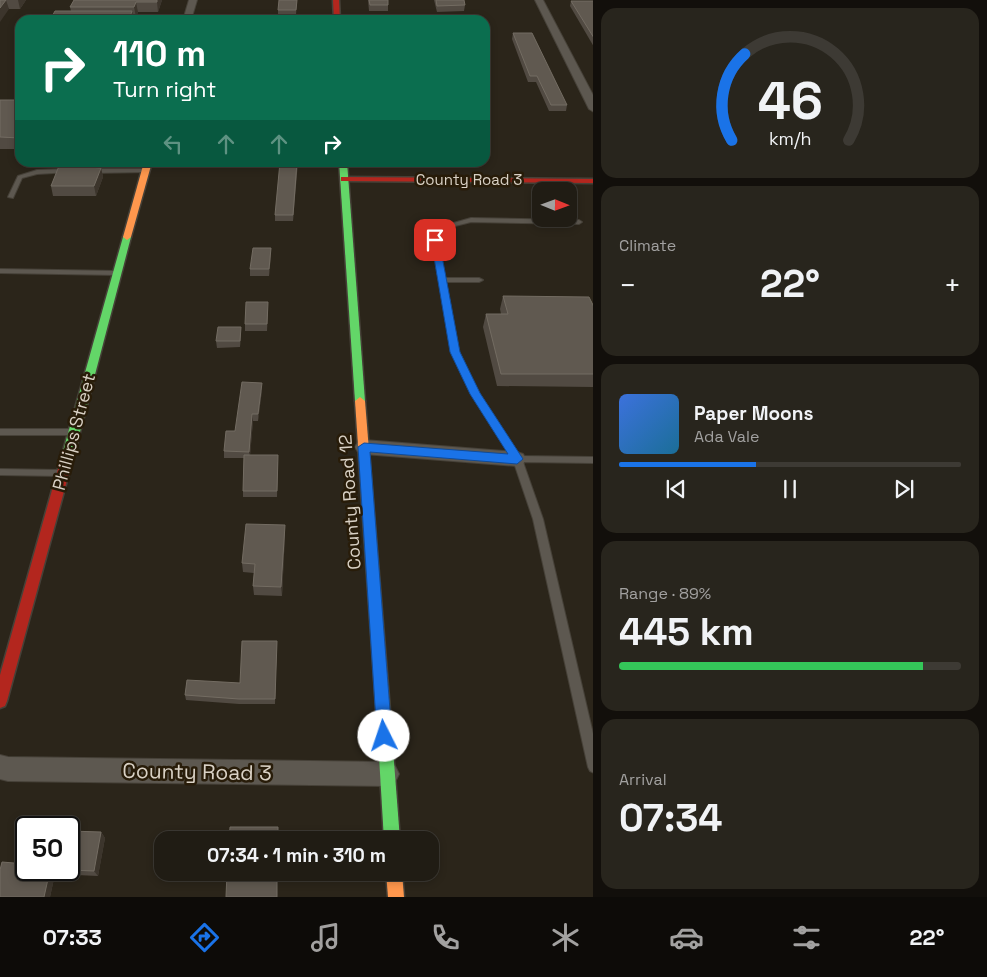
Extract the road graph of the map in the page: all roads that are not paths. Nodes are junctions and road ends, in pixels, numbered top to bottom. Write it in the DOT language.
graph roads {
  1 [pos="193,0"];
  2 [pos="336,0"];
  3 [pos="539,0"];
  4 [pos="189,15"];
  5 [pos="337,15"];
  6 [pos="593,109"];
  7 [pos="147,167"];
  8 [pos="343,167"];
  9 [pos="344,179"];
  10 [pos="593,181"];
  11 [pos="11,197"];
  12 [pos="579,222"];
  13 [pos="0,271"];
  14 [pos="118,273"];
  15 [pos="442,280"];
  16 [pos="479,280"];
  17 [pos="0,432"];
  18 [pos="74,432"];
  19 [pos="364,447"];
  20 [pos="517,459"];
  21 [pos="593,460"];
  22 [pos="0,472"];
  23 [pos="63,473"];
  24 [pos="5,666"];
  25 [pos="0,701"];
  26 [pos="593,767"];
  27 [pos="4,768"];
  28 [pos="387,774"];
  29 [pos="391,831"];
  30 [pos="395,881"];
  31 [pos="396,897"];
  1 -- 4 [label="street"];
  2 -- 5 [label="street"];
  3 -- 6 [label="street"];
  7 -- 11 [label="lane"];
  7 -- 14 [label="street, Phillips Street"];
  8 -- 9 [label="street, County Road 12"];
  9 -- 10 [label="street, County Road 3"];
  9 -- 19 [label="street, County Road 12"];
  12 -- 15 [label="lane"];
  13 -- 14 [label="lane"];
  14 -- 18 [label="street, Phillips Street"];
  15 -- 16 [label="lane"];
  15 -- 20 [label="lane"];
  17 -- 18 [label="lane"];
  18 -- 23 [label="street, Phillips Street"];
  19 -- 20 [label="street"];
  19 -- 28 [label="street, County Road 12"];
  20 -- 21 [label="lane"];
  20 -- 26 [label="lane"];
  22 -- 23 [label="lane"];
  23 -- 24 [label="street, Phillips Street"];
  24 -- 25 [label="street, Phillips Street"];
  27 -- 28 [label="street, County Road 3"];
  28 -- 29 [label="street, County Road 12"];
  30 -- 31 [label="street"];
}
